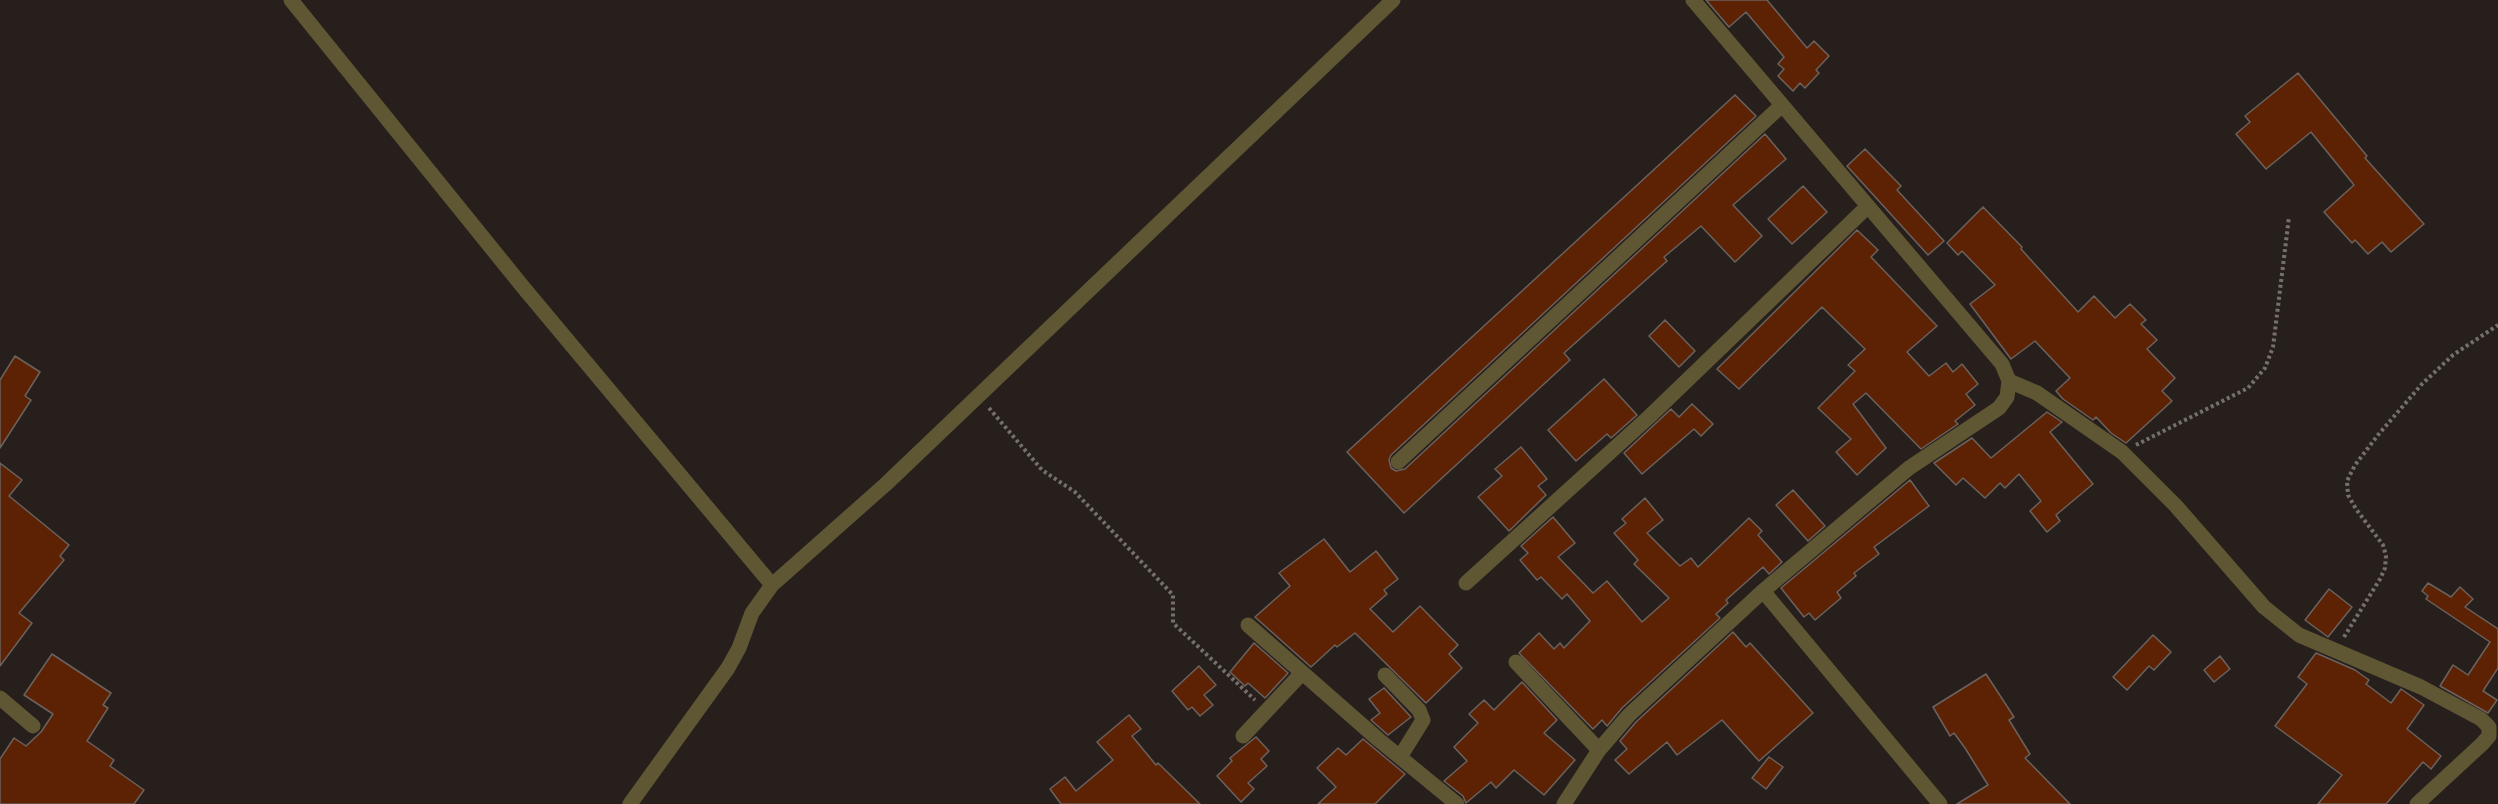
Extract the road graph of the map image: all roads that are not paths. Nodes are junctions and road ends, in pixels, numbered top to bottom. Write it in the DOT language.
graph roads {
  1 [pos="291,0"];
  2 [pos="1393,0"];
  3 [pos="1693,0"];
  4 [pos="1782,106"];
  5 [pos="1867,207"];
  6 [pos="2009,381"];
  7 [pos="1398,462"];
  8 [pos="1466,583"];
  9 [pos="772,585"];
  10 [pos="1763,591"];
  11 [pos="1248,625"];
  12 [pos="1516,662"];
  13 [pos="1302,672"];
  14 [pos="1385,675"];
  15 [pos="0,698"];
  16 [pos="33,726"];
  17 [pos="2494,734"];
  18 [pos="1243,736"];
  19 [pos="1599,750"];
  20 [pos="1400,757"];
  21 [pos="630,804"];
  22 [pos="1457,804"];
  23 [pos="1564,804"];
  24 [pos="1940,804"];
  25 [pos="2417,804"];
  1 -- 9 [label="street"];
  2 -- 9 [label="street"];
  3 -- 4 [label="street"];
  4 -- 5 [label="street"];
  4 -- 7 [label="street"];
  5 -- 6 [label="street"];
  5 -- 8 [label="street"];
  6 -- 10 [label="street"];
  6 -- 17 [label="street"];
  9 -- 21 [label="street"];
  10 -- 19 [label="street"];
  10 -- 24 [label="street"];
  11 -- 13 [label="street"];
  12 -- 19 [label="street"];
  13 -- 18 [label="street"];
  13 -- 20 [label="street"];
  14 -- 20 [label="street"];
  15 -- 16 [label="street"];
  17 -- 25 [label="street"];
  19 -- 23 [label="street"];
  20 -- 22 [label="street"];
}
